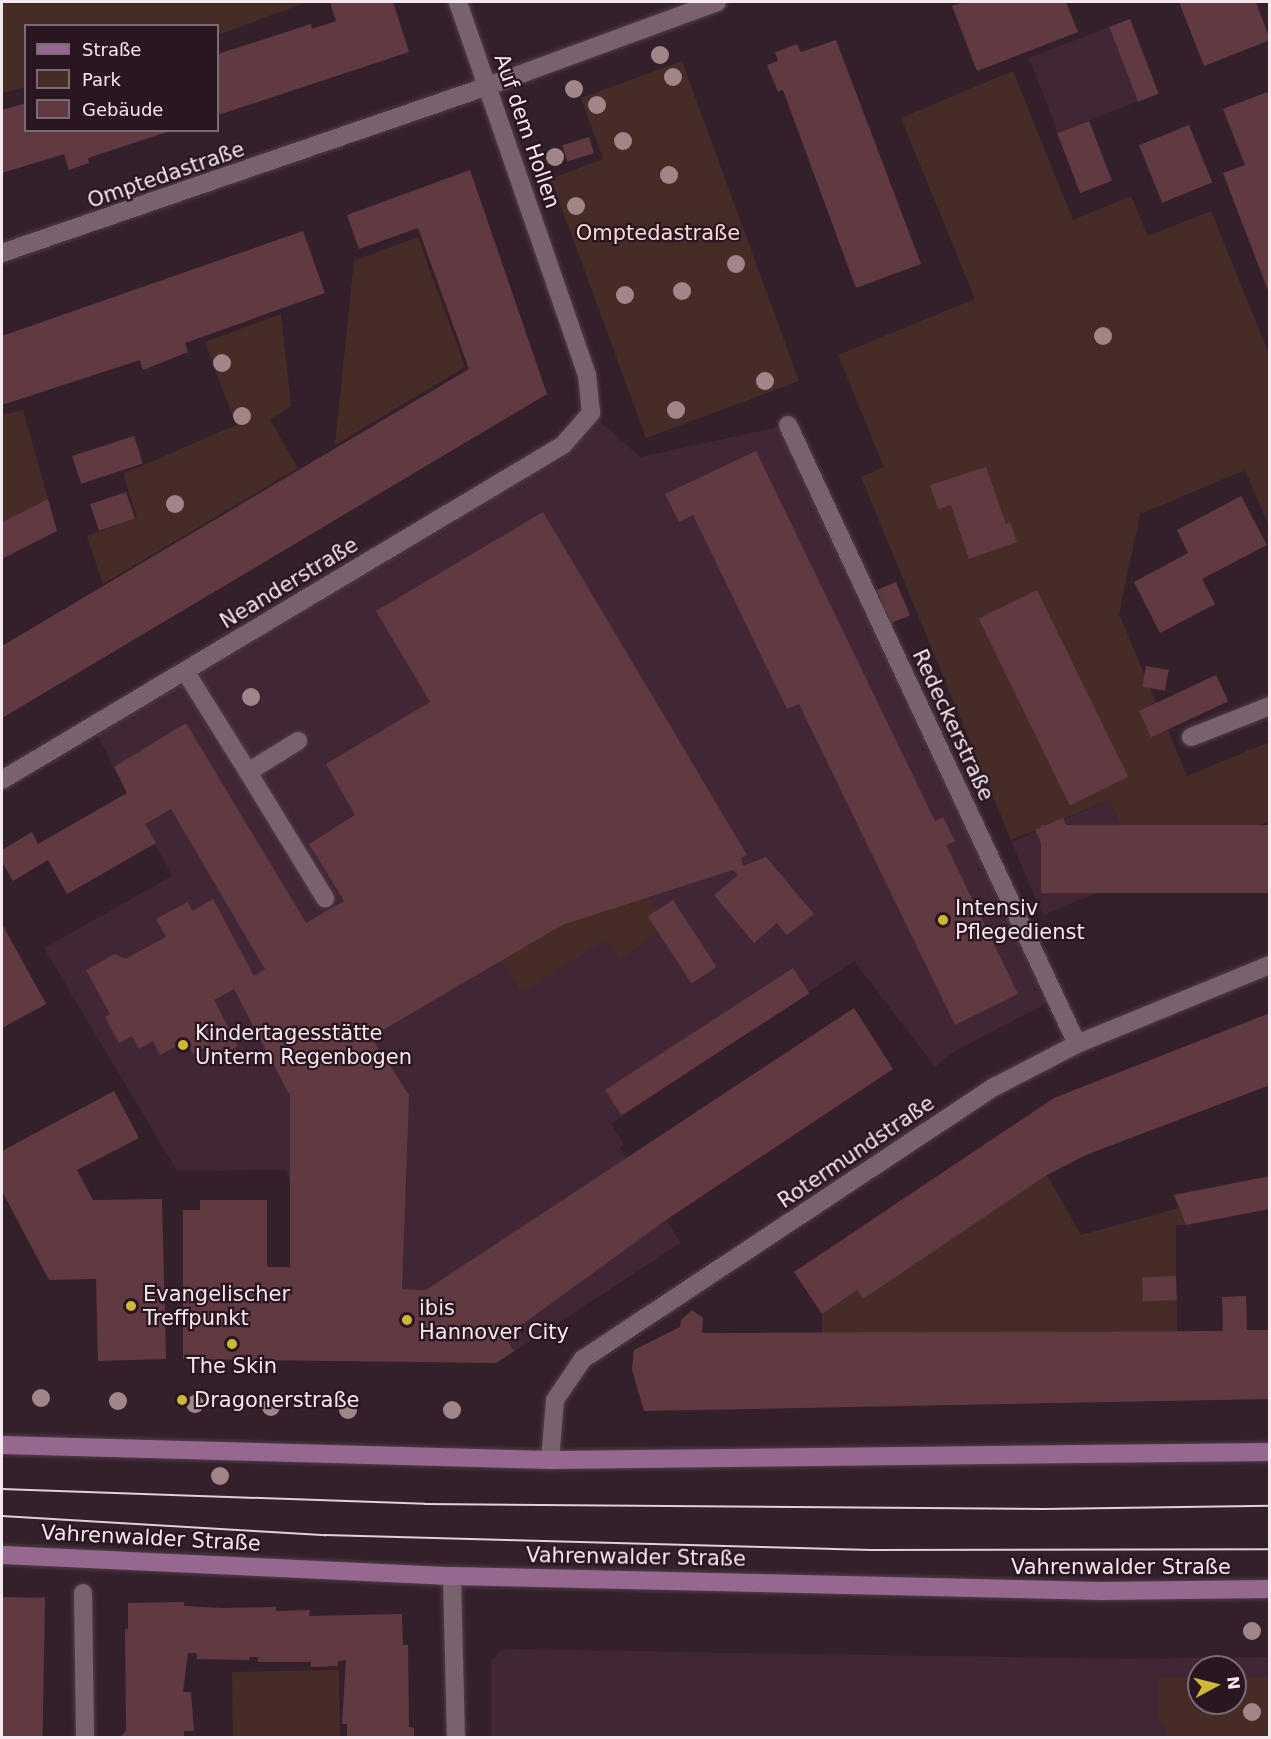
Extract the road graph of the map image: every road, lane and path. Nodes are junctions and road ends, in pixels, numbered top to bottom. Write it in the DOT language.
graph roads {
  1 [pos="458,2"];
  2 [pos="717,2"];
  3 [pos="488,86"];
  4 [pos="2,254"];
  5 [pos="591,414"];
  6 [pos="788,425"];
  7 [pos="185,671"];
  8 [pos="1269,706"];
  9 [pos="1191,737"];
  10 [pos="298,741"];
  11 [pos="248,772"];
  12 [pos="2,780"];
  13 [pos="325,898"];
  14 [pos="1269,965"];
  15 [pos="1077,1044"];
  16 [pos="2,1445"];
  17 [pos="1269,1452"];
  18 [pos="550,1460"];
  19 [pos="2,1555"];
  20 [pos="452,1576"];
  21 [pos="1269,1589"];
  22 [pos="83,1593"];
  23 [pos="85,1737"];
  24 [pos="456,1737"];
  1 -- 3 [label="street, Auf dem Hollen"];
  2 -- 3 [label="street, Omptedastraße"];
  3 -- 4 [label="street, Omptedastraße"];
  3 -- 5 [label="street, Auf dem Hollen"];
  5 -- 7 [label="street, Neanderstraße"];
  6 -- 15 [label="street, Redeckerstraße"];
  7 -- 11 [label="street"];
  7 -- 12 [label="street, Neanderstraße"];
  8 -- 9 [label="street"];
  10 -- 11 [label="street"];
  11 -- 13 [label="street"];
  14 -- 15 [label="street, Rotermundstraße"];
  15 -- 18 [label="street, Rotermundstraße"];
  16 -- 18 [label="main road"];
  17 -- 18 [label="main road"];
  19 -- 20 [label="main road, Vahrenwalder Straße"];
  20 -- 21 [label="main road, Vahrenwalder Straße"];
  20 -- 24 [label="street"];
  22 -- 23 [label="street"];
}
